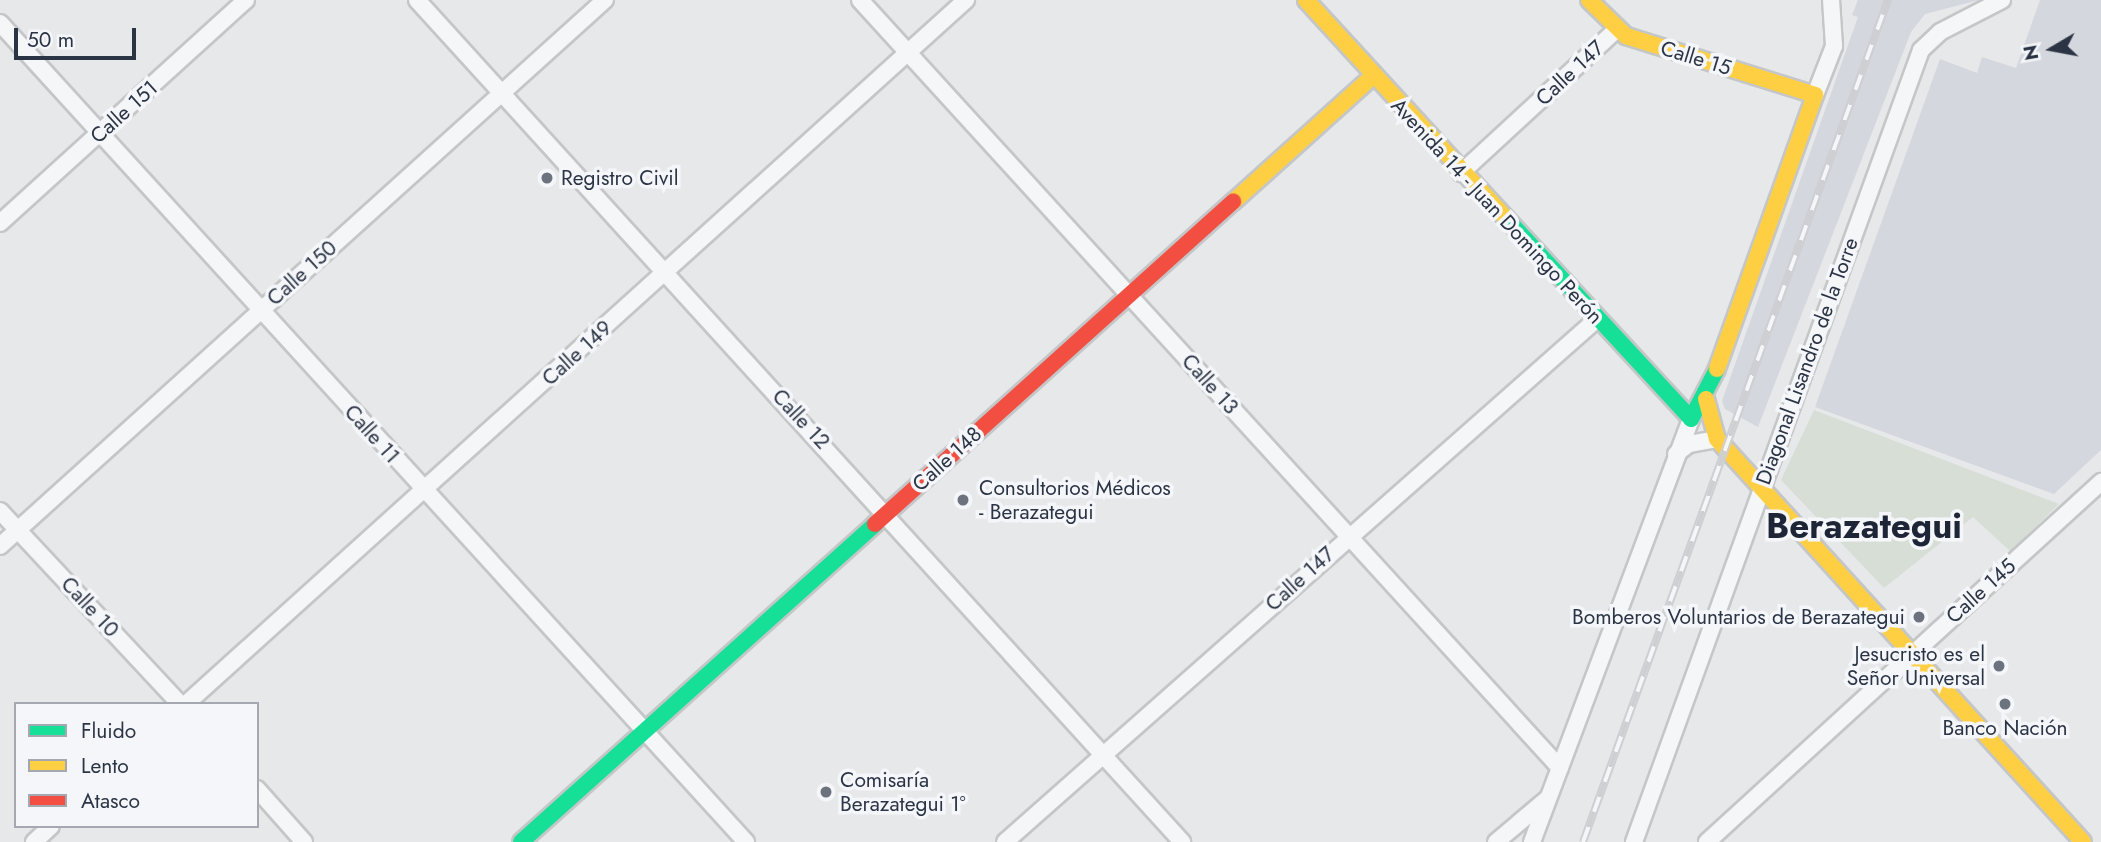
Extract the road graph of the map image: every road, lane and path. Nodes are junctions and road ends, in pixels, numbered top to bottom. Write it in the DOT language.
graph roads {
  1 [pos="246,0"];
  2 [pos="417,0"];
  3 [pos="605,0"];
  4 [pos="860,0"];
  5 [pos="966,0"];
  6 [pos="1306,0"];
  7 [pos="1589,0"];
  8 [pos="1831,0"];
  9 [pos="2002,0"];
  10 [pos="0,23"];
  11 [pos="1617,29"];
  12 [pos="908,52"];
  13 [pos="1373,76"];
  14 [pos="502,93"];
  15 [pos="1815,95"];
  16 [pos="100,134"];
  17 [pos="1461,173"];
  18 [pos="0,223"];
  19 [pos="666,273"];
  20 [pos="1130,295"];
  21 [pos="259,311"];
  22 [pos="1597,319"];
  23 [pos="1706,399"];
  24 [pos="1691,419"];
  25 [pos="1717,439"];
  26 [pos="1674,456"];
  27 [pos="1761,481"];
  28 [pos="2101,482"];
  29 [pos="423,489"];
  30 [pos="0,511"];
  31 [pos="887,513"];
  32 [pos="18,530"];
  33 [pos="1347,537"];
  34 [pos="0,546"];
  35 [pos="1913,653"];
  36 [pos="178,702"];
  37 [pos="188,702"];
  38 [pos="645,731"];
  39 [pos="1103,754"];
  40 [pos="1560,768"];
  41 [pos="259,791"];
  42 [pos="1549,797"];
  43 [pos="49,828"];
  44 [pos="34,842"];
  45 [pos="304,842"];
  46 [pos="521,842"];
  47 [pos="746,842"];
  48 [pos="1005,842"];
  49 [pos="1182,842"];
  50 [pos="1496,842"];
  51 [pos="1534,842"];
  52 [pos="1634,842"];
  53 [pos="1707,842"];
  54 [pos="2084,842"];
  1 -- 16 [label="street, Calle 151"];
  2 -- 14 [label="street, Calle 12"];
  3 -- 14 [label="street, Calle 150"];
  4 -- 12 [label="street, Calle 13"];
  5 -- 12 [label="street, Calle 149"];
  6 -- 13 [label="main road, Avenida 14 - Juan Domingo Perón"];
  7 -- 11 [label="main road, Calle 15"];
  8 -- 15 [label="street"];
  9 -- 27 [label="street, Diagonal Lisandro de la Torre"];
  10 -- 16 [label="street, Calle 11"];
  11 -- 15 [label="main road, Calle 15"];
  11 -- 17 [label="street, Calle 147"];
  12 -- 19 [label="street, Calle 149"];
  12 -- 20 [label="street, Calle 13"];
  13 -- 17 [label="main road, Avenida 14 - Juan Domingo Perón"];
  13 -- 20 [label="main road, Calle 148"];
  14 -- 19 [label="street, Calle 12"];
  14 -- 21 [label="street, Calle 150"];
  15 -- 23 [label="main road"];
  16 -- 18 [label="street, Calle 151"];
  16 -- 21 [label="street, Calle 11"];
  17 -- 22 [label="main road, Avenida 14 - Juan Domingo Perón"];
  19 -- 29 [label="street, Calle 149"];
  19 -- 31 [label="street, Calle 12"];
  20 -- 31 [label="main road, Calle 148"];
  20 -- 33 [label="street, Calle 13"];
  21 -- 29 [label="street, Calle 11"];
  21 -- 32 [label="street, Calle 150"];
  22 -- 24 [label="main road, Avenida 14 - Juan Domingo Perón"];
  22 -- 33 [label="street, Calle 147"];
  23 -- 24 [label="main road"];
  23 -- 25 [label="main road"];
  24 -- 26 [label="street"];
  25 -- 26 [label="street"];
  25 -- 27 [label="main road"];
  26 -- 40 [label="street"];
  27 -- 35 [label="main road"];
  27 -- 52 [label="street, Diagonal Lisandro de la Torre"];
  28 -- 35 [label="street, Calle 145"];
  29 -- 37 [label="street, Calle 149"];
  29 -- 38 [label="street, Calle 11"];
  30 -- 32 [label="street, Calle 10"];
  31 -- 38 [label="main road, Calle 148"];
  31 -- 39 [label="street, Calle 12"];
  32 -- 34 [label="street, Calle 150"];
  32 -- 36 [label="street, Calle 10"];
  33 -- 39 [label="street, Calle 147"];
  33 -- 40 [label="street, Calle 13"];
  35 -- 53 [label="street, Calle 145"];
  35 -- 54 [label="main road"];
  38 -- 46 [label="main road, Calle 148"];
  38 -- 47 [label="street, Calle 11"];
  39 -- 48 [label="street, Calle 147"];
  39 -- 49 [label="street, Calle 12"];
  40 -- 42 [label="street"];
  41 -- 45 [label="street"];
  42 -- 50 [label="street"];
  42 -- 51 [label="street"];
  43 -- 44 [label="street"];
}
